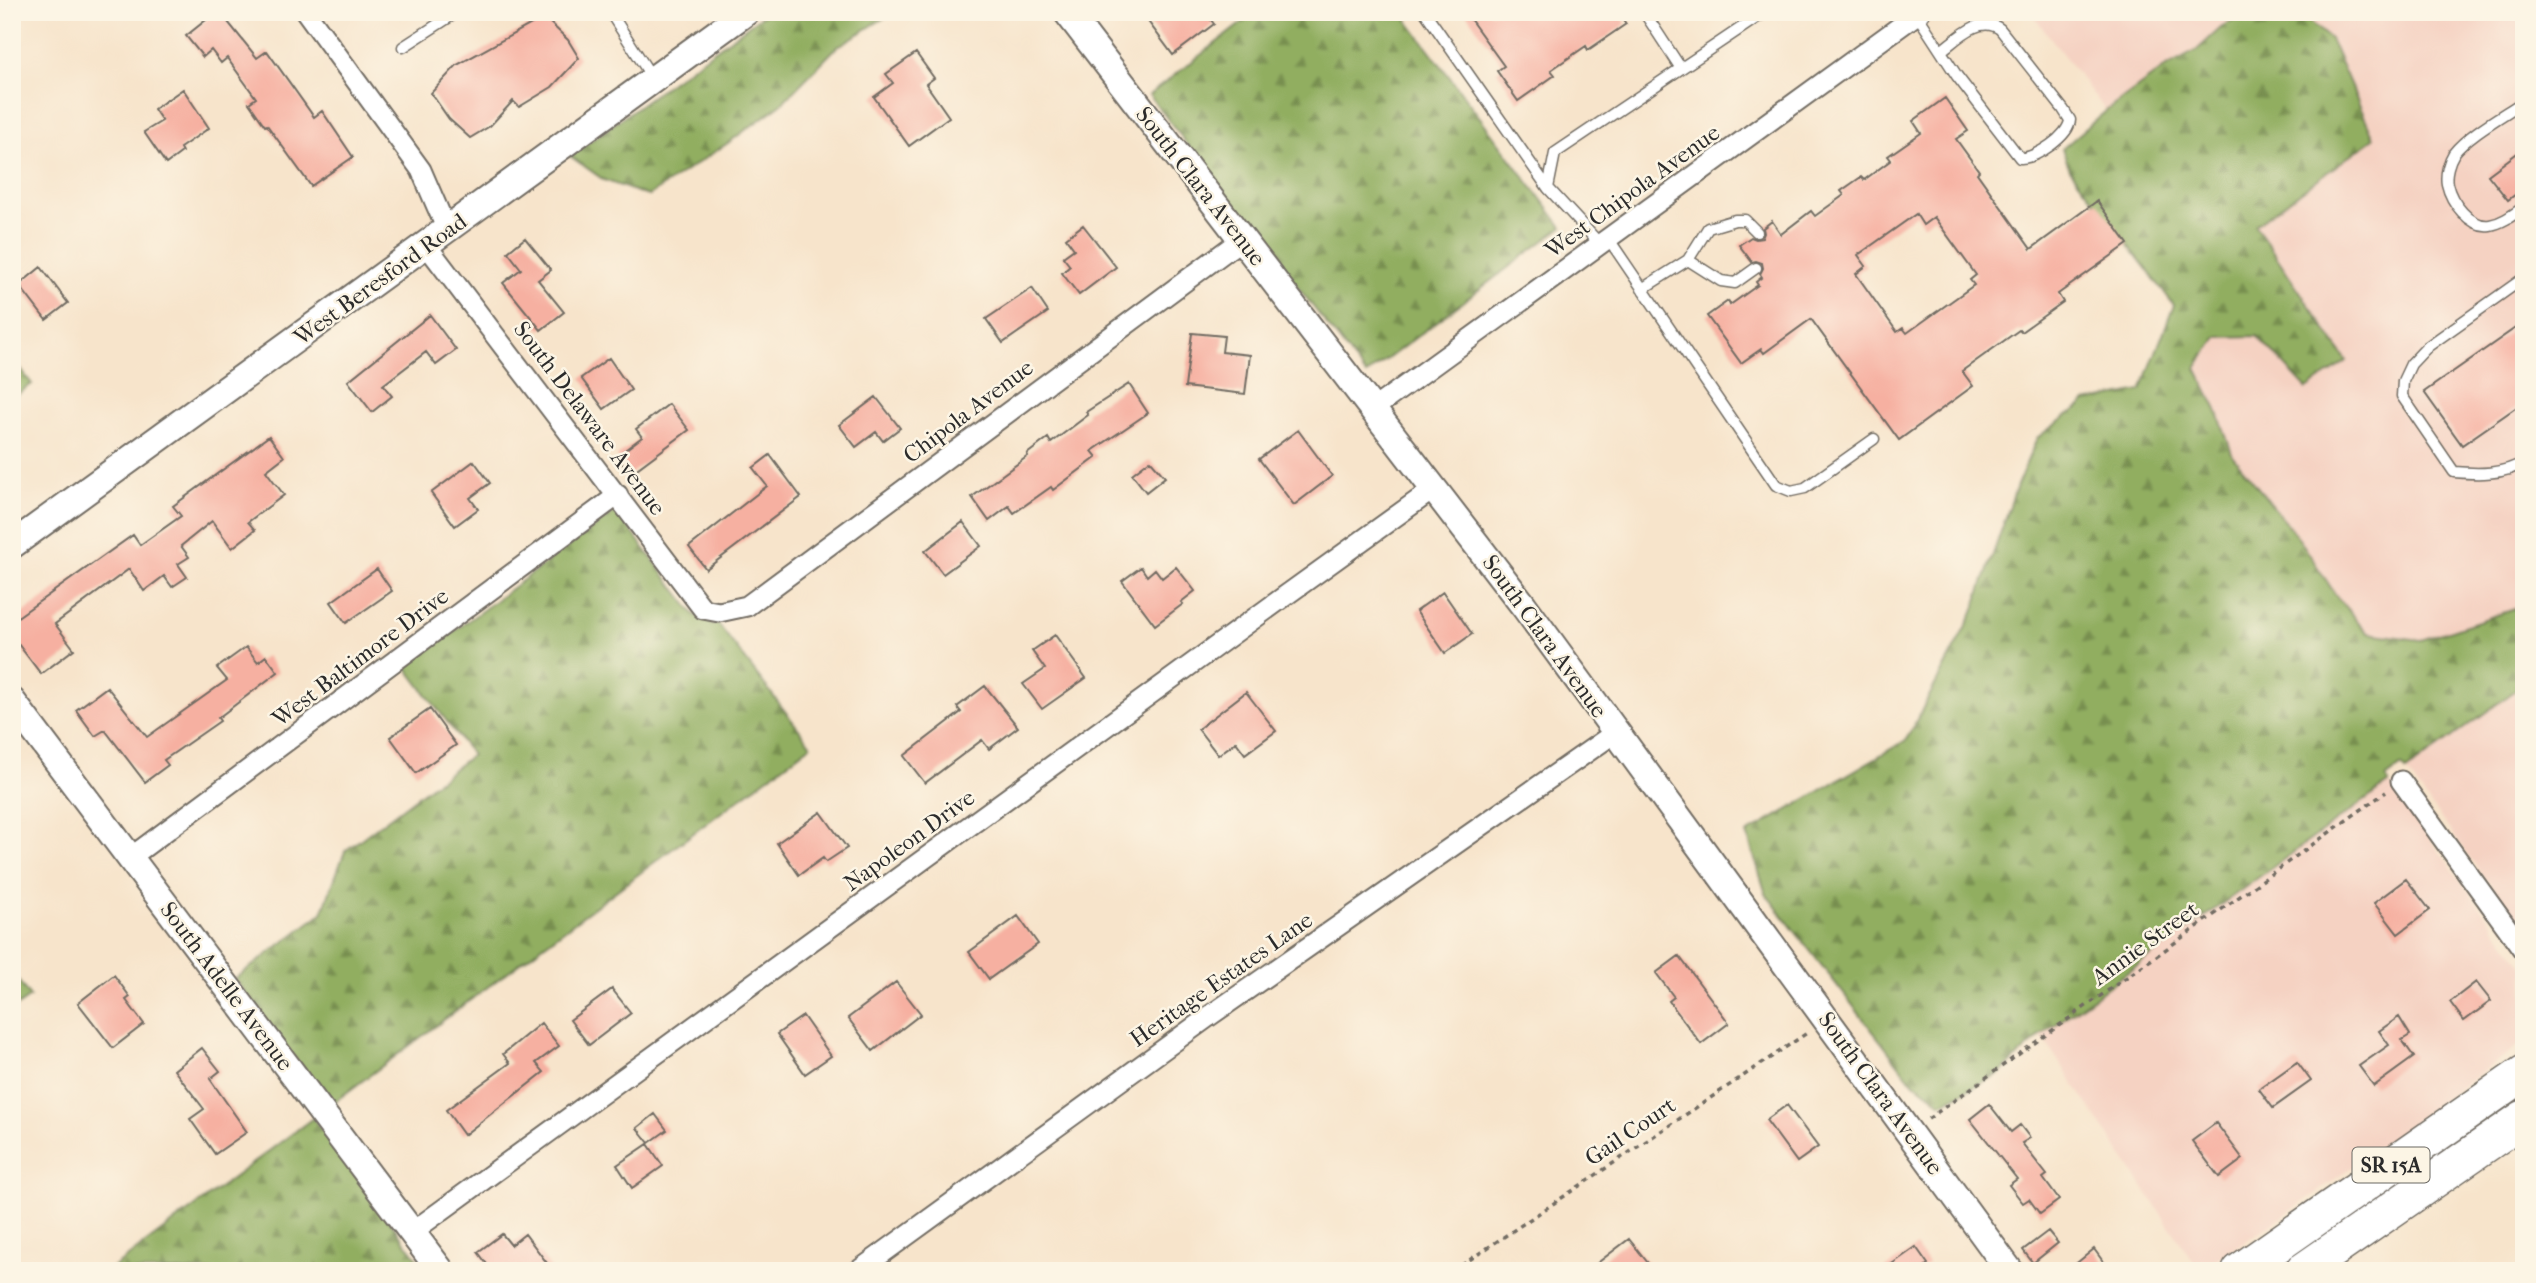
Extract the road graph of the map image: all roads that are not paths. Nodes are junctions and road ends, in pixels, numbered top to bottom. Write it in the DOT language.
graph roads {
  1 [pos="306,12"];
  2 [pos="457,12"];
  3 [pos="610,12"];
  4 [pos="746,12"];
  5 [pos="1067,12"];
  6 [pos="1425,12"];
  7 [pos="1644,12"];
  8 [pos="1765,12"];
  9 [pos="1918,13"];
  10 [pos="403,47"];
  11 [pos="1941,51"];
  12 [pos="1680,67"];
  13 [pos="653,80"];
  14 [pos="2524,101"];
  15 [pos="1548,188"];
  16 [pos="2524,207"];
  17 [pos="1757,232"];
  18 [pos="437,238"];
  19 [pos="1242,239"];
  20 [pos="1604,241"];
  21 [pos="1688,260"];
  22 [pos="1756,268"];
  23 [pos="2524,278"];
  24 [pos="1642,289"];
  25 [pos="1373,409"];
  26 [pos="1874,439"];
  27 [pos="2524,462"];
  28 [pos="1435,488"];
  29 [pos="618,495"];
  30 [pos="12,545"];
  31 [pos="719,612"];
  32 [pos="12,701"];
  33 [pos="1616,732"];
  34 [pos="2401,781"];
  35 [pos="131,857"];
  36 [pos="2524,951"];
  37 [pos="2524,1073"];
  38 [pos="2524,1098"];
  39 [pos="2524,1118"];
  40 [pos="2400,1204"];
  41 [pos="412,1232"];
  42 [pos="441,1271"];
  43 [pos="858,1271"];
  44 [pos="2010,1271"];
  45 [pos="2240,1271"];
  46 [pos="2303,1271"];
  1 -- 18 [label="street, South Delaware Avenue"];
  2 -- 10 [label="lane"];
  3 -- 13 [label="lane"];
  4 -- 13 [label="street, West Beresford Road"];
  5 -- 19 [label="street, South Clara Avenue"];
  6 -- 15 [label="lane"];
  7 -- 12 [label="lane"];
  8 -- 12 [label="lane"];
  9 -- 11 [label="lane"];
  9 -- 20 [label="street, West Chipola Avenue"];
  11 -- 11 [label="lane"];
  12 -- 15 [label="lane"];
  13 -- 18 [label="street, West Beresford Road"];
  14 -- 16 [label="lane"];
  15 -- 20 [label="lane"];
  17 -- 21 [label="lane"];
  18 -- 29 [label="street, South Delaware Avenue"];
  18 -- 30 [label="street, West Beresford Road"];
  19 -- 25 [label="street, South Clara Avenue"];
  19 -- 31 [label="street, Chipola Avenue"];
  20 -- 24 [label="lane"];
  20 -- 25 [label="street, West Chipola Avenue"];
  21 -- 22 [label="lane"];
  21 -- 24 [label="lane"];
  23 -- 27 [label="lane"];
  24 -- 26 [label="lane"];
  25 -- 28 [label="street, South Clara Avenue"];
  28 -- 33 [label="street, South Clara Avenue"];
  28 -- 41 [label="street, Napoleon Drive"];
  29 -- 31 [label="street, South Delaware Avenue"];
  29 -- 35 [label="street, West Baltimore Drive"];
  32 -- 35 [label="street, South Adelle Avenue"];
  33 -- 43 [label="street, Heritage Estates Lane"];
  33 -- 44 [label="street, South Clara Avenue"];
  34 -- 36 [label="street"];
  35 -- 41 [label="street, South Adelle Avenue"];
  37 -- 45 [label="highway, SR 15A"];
  38 -- 40 [label="highway"];
  39 -- 40 [label="highway, SR 15A"];
  40 -- 46 [label="highway, SR 15A"];
  41 -- 42 [label="street, South Adelle Avenue"];
}
